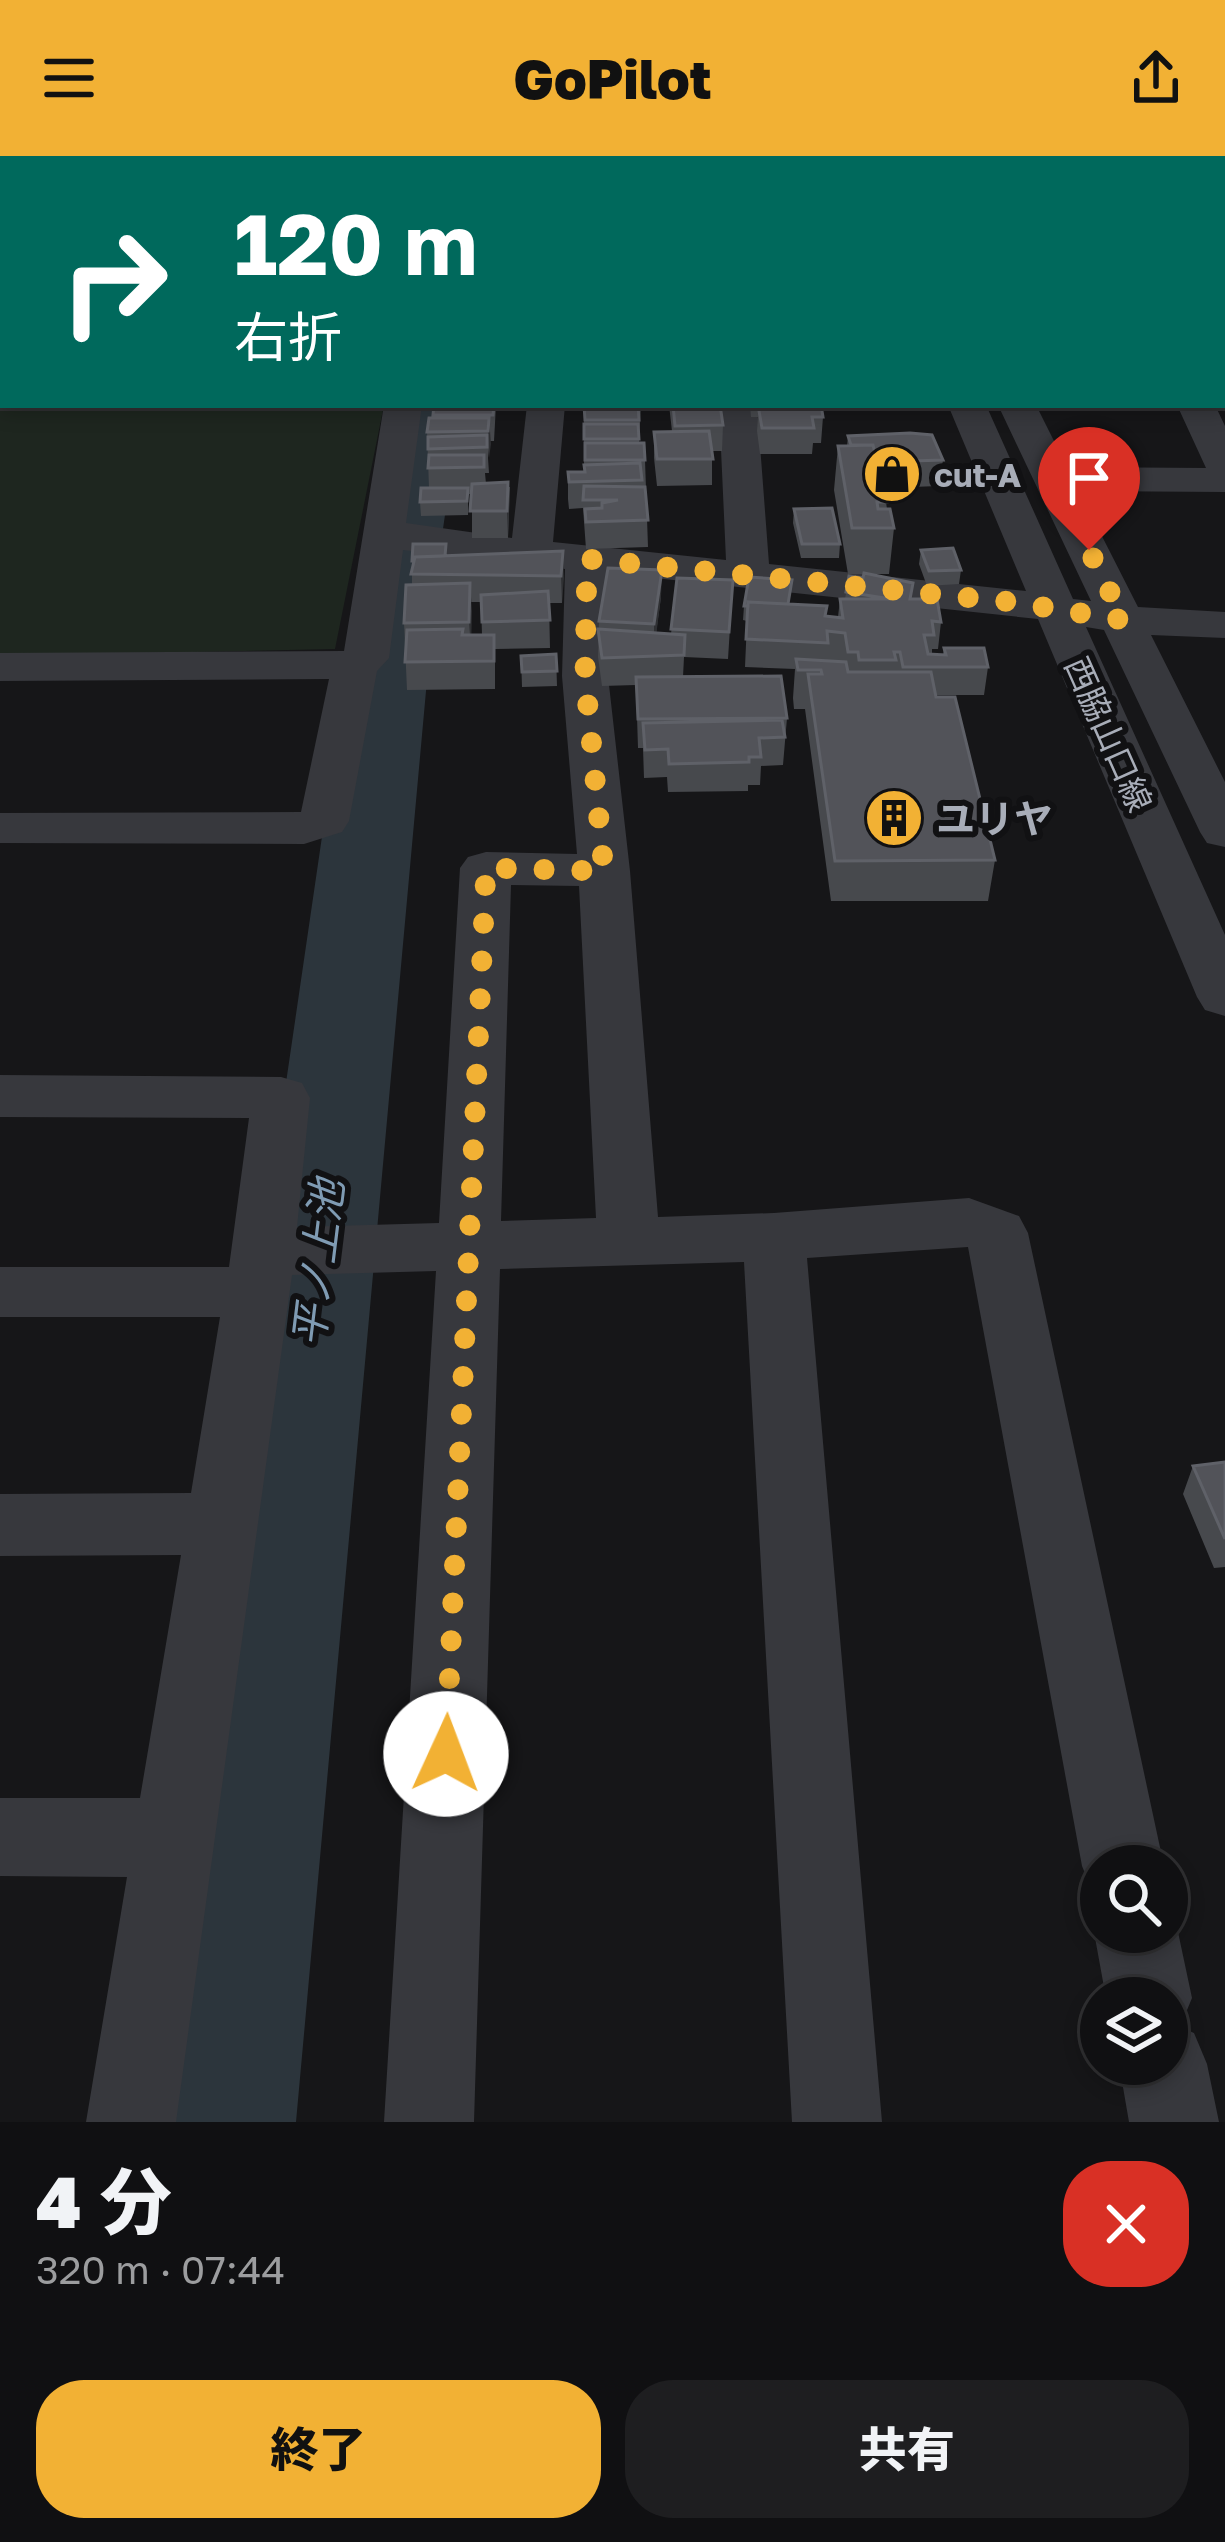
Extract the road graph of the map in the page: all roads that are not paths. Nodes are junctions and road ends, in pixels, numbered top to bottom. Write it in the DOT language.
graph roads {
  1 [pos="403,408"];
  2 [pos="546,408"];
  3 [pos="968,408"];
  4 [pos="1018,408"];
  5 [pos="1197,408"];
  6 [pos="752,417"];
  7 [pos="1225,466"];
  8 [pos="1054,479"];
  9 [pos="1225,480"];
  10 [pos="399,535"];
  11 [pos="531,554"];
  12 [pos="587,559"];
  13 [pos="748,575"];
  14 [pos="1055,611"];
  15 [pos="1124,620"];
  16 [pos="1225,625"];
  17 [pos="355,665"];
  18 [pos="0,667"];
  19 [pos="0,828"];
  20 [pos="1225,832"];
  21 [pos="604,871"];
  22 [pos="1225,997"];
  23 [pos="0,1096"];
  24 [pos="774,1238"];
  25 [pos="629,1242"];
  26 [pos="468,1247"];
  27 [pos="289,1261"];
  28 [pos="0,1292"];
  29 [pos="0,1525"];
  30 [pos="223,1525"];
  31 [pos="0,1837"];
  32 [pos="176,1838"];
  33 [pos="1119,1845"];
  34 [pos="1166,2085"];
  35 [pos="131,2122"];
  36 [pos="429,2122"];
  37 [pos="837,2122"];
  38 [pos="1174,2122"];
  1 -- 10 [label="street"];
  2 -- 11 [label="street"];
  3 -- 14 [label="street, 西脇山口線"];
  4 -- 8 [label="street, 西脇山口線"];
  5 -- 7 [label="street"];
  6 -- 13 [label="street"];
  8 -- 9 [label="street"];
  8 -- 15 [label="street, 西脇山口線"];
  10 -- 11 [label="street"];
  10 -- 17 [label="street"];
  11 -- 12 [label="street"];
  12 -- 13 [label="street"];
  12 -- 21 [label="street"];
  13 -- 14 [label="street"];
  14 -- 15 [label="street"];
  14 -- 22 [label="street, 西脇山口線"];
  15 -- 16 [label="street"];
  15 -- 20 [label="street, 西脇山口線"];
  17 -- 18 [label="street"];
  17 -- 19 [label="street"];
  21 -- 25 [label="street"];
  21 -- 26 [label="street"];
  23 -- 27 [label="street"];
  24 -- 25 [label="street"];
  24 -- 33 [label="street"];
  24 -- 37 [label="street"];
  25 -- 26 [label="street"];
  26 -- 27 [label="street"];
  26 -- 36 [label="street"];
  27 -- 28 [label="street"];
  27 -- 30 [label="street"];
  29 -- 30 [label="street"];
  30 -- 32 [label="street"];
  31 -- 32 [label="street"];
  32 -- 35 [label="street"];
  34 -- 38 [label="street"];
}
